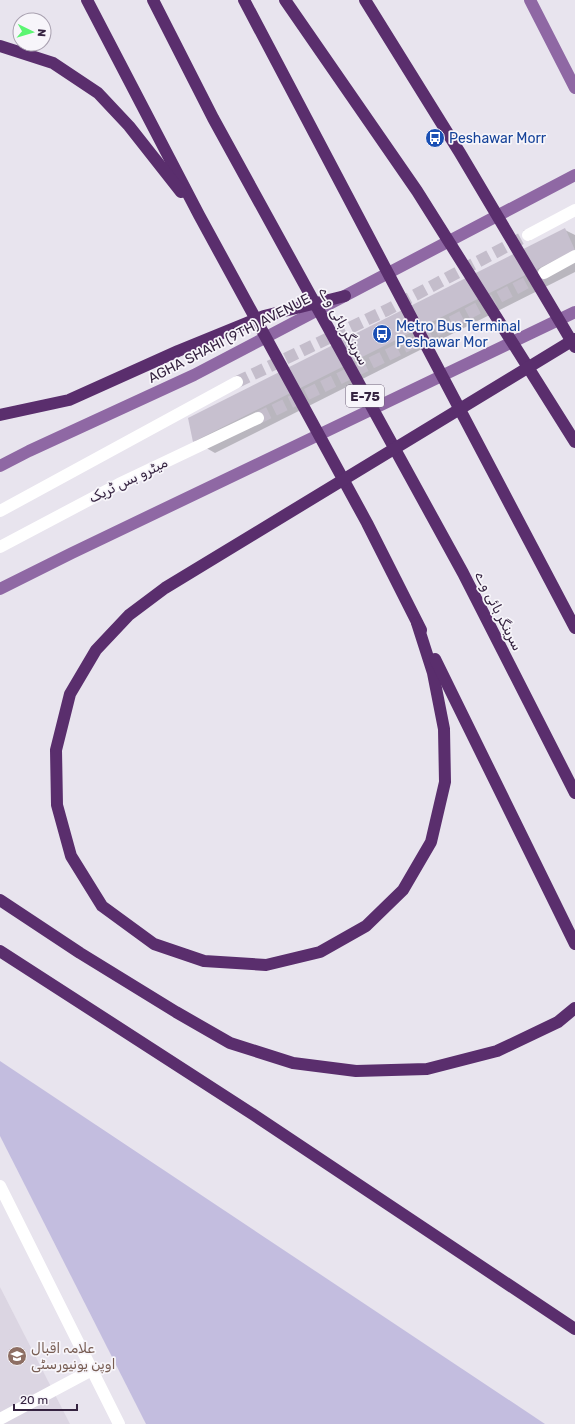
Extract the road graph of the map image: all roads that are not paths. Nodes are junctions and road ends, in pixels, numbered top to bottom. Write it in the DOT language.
graph roads {
  1 [pos="87,0"];
  2 [pos="153,0"];
  3 [pos="244,0"];
  4 [pos="285,0"];
  5 [pos="365,0"];
  6 [pos="530,0"];
  7 [pos="0,46"];
  8 [pos="575,88"];
  9 [pos="575,175"];
  10 [pos="575,210"];
  11 [pos="199,215"];
  12 [pos="528,234"];
  13 [pos="575,256"];
  14 [pos="544,273"];
  15 [pos="345,296"];
  16 [pos="575,312"];
  17 [pos="575,339"];
  18 [pos="575,347"];
  19 [pos="237,382"];
  20 [pos="0,415"];
  21 [pos="258,418"];
  22 [pos="575,442"];
  23 [pos="0,466"];
  24 [pos="0,511"];
  25 [pos="0,547"];
  26 [pos="0,589"];
  27 [pos="417,623"];
  28 [pos="575,628"];
  29 [pos="575,793"];
  30 [pos="0,900"];
  31 [pos="575,944"];
  32 [pos="0,951"];
  33 [pos="575,1008"];
  34 [pos="0,1186"];
  35 [pos="575,1330"];
  36 [pos="92,1370"];
  37 [pos="0,1419"];
  38 [pos="119,1424"];
  1 -- 11 [label="highway"];
  2 -- 29 [label="highway, سرینگر ہائی وے / E-75"];
  3 -- 28 [label="highway"];
  4 -- 22 [label="highway"];
  5 -- 18 [label="highway"];
  6 -- 8 [label="main road"];
  7 -- 11 [label="highway"];
  9 -- 15 [label="main road, AGHA SHAHI (9TH) AVENUE"];
  10 -- 12 [label="street"];
  11 -- 27 [label="highway"];
  13 -- 14 [label="street"];
  15 -- 20 [label="highway"];
  15 -- 23 [label="main road, AGHA SHAHI (9TH) AVENUE"];
  16 -- 26 [label="main road"];
  17 -- 27 [label="highway"];
  19 -- 24 [label="street"];
  21 -- 25 [label="street, میٹرو بس ٹریک"];
  27 -- 31 [label="highway"];
  30 -- 33 [label="highway"];
  32 -- 35 [label="highway"];
  34 -- 36 [label="street"];
  36 -- 37 [label="street"];
  36 -- 38 [label="street"];
}
